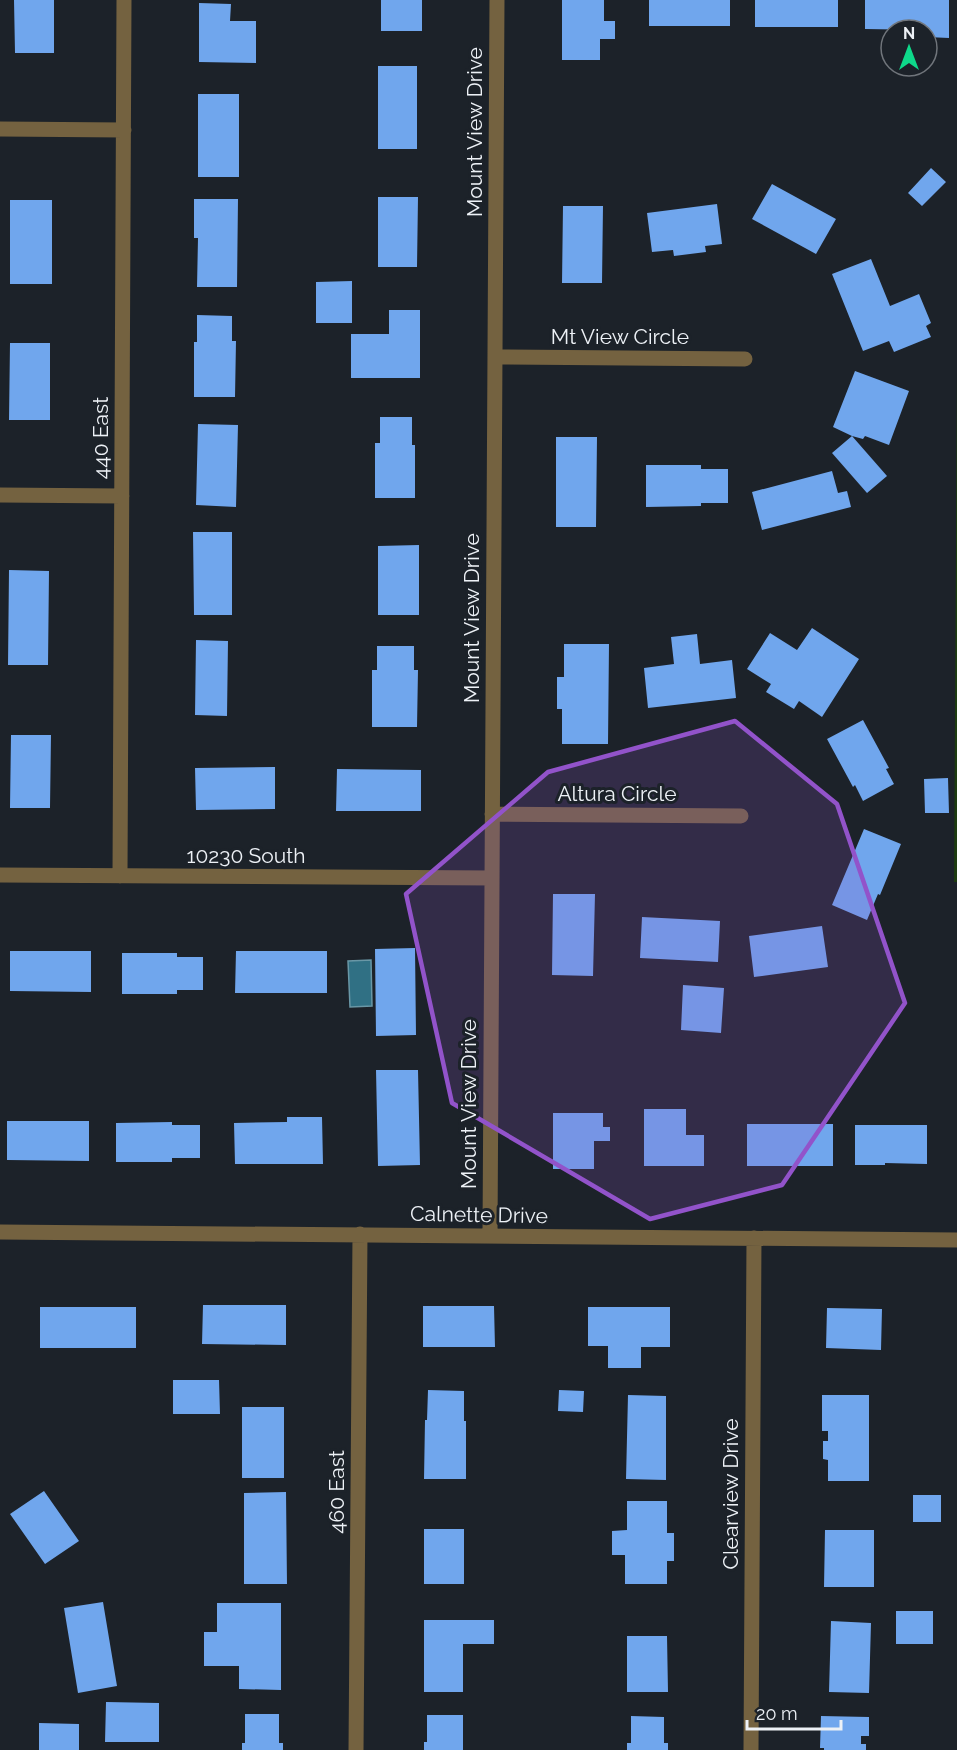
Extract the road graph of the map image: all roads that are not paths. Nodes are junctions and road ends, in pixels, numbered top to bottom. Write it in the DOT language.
graph roads {
  1 [pos="124,0"];
  2 [pos="497,0"];
  3 [pos="0,129"];
  4 [pos="124,130"];
  5 [pos="495,357"];
  6 [pos="745,359"];
  7 [pos="0,495"];
  8 [pos="122,496"];
  9 [pos="492,814"];
  10 [pos="741,816"];
  11 [pos="0,875"];
  12 [pos="120,876"];
  13 [pos="492,878"];
  14 [pos="0,1232"];
  15 [pos="360,1234"];
  16 [pos="490,1236"];
  17 [pos="754,1238"];
  18 [pos="957,1240"];
  19 [pos="356,1750"];
  20 [pos="751,1750"];
  1 -- 4 [label="street, 440 East"];
  2 -- 5 [label="street, Mount View Drive"];
  3 -- 4 [label="street"];
  4 -- 8 [label="street, 440 East"];
  5 -- 6 [label="street, Mt View Circle"];
  5 -- 9 [label="street, Mount View Drive"];
  7 -- 8 [label="street"];
  8 -- 12 [label="street, 440 East"];
  9 -- 10 [label="street, Altura Circle"];
  9 -- 13 [label="street, Mount View Drive"];
  11 -- 12 [label="street, 10230 South"];
  12 -- 13 [label="street, 10230 South"];
  13 -- 16 [label="street, Mount View Drive"];
  14 -- 15 [label="street, Calnette Drive"];
  15 -- 16 [label="street, Calnette Drive"];
  15 -- 19 [label="street, 460 East"];
  16 -- 17 [label="street, Calnette Drive"];
  17 -- 18 [label="street, Calnette Drive"];
  17 -- 20 [label="street, Clearview Drive"];
}
